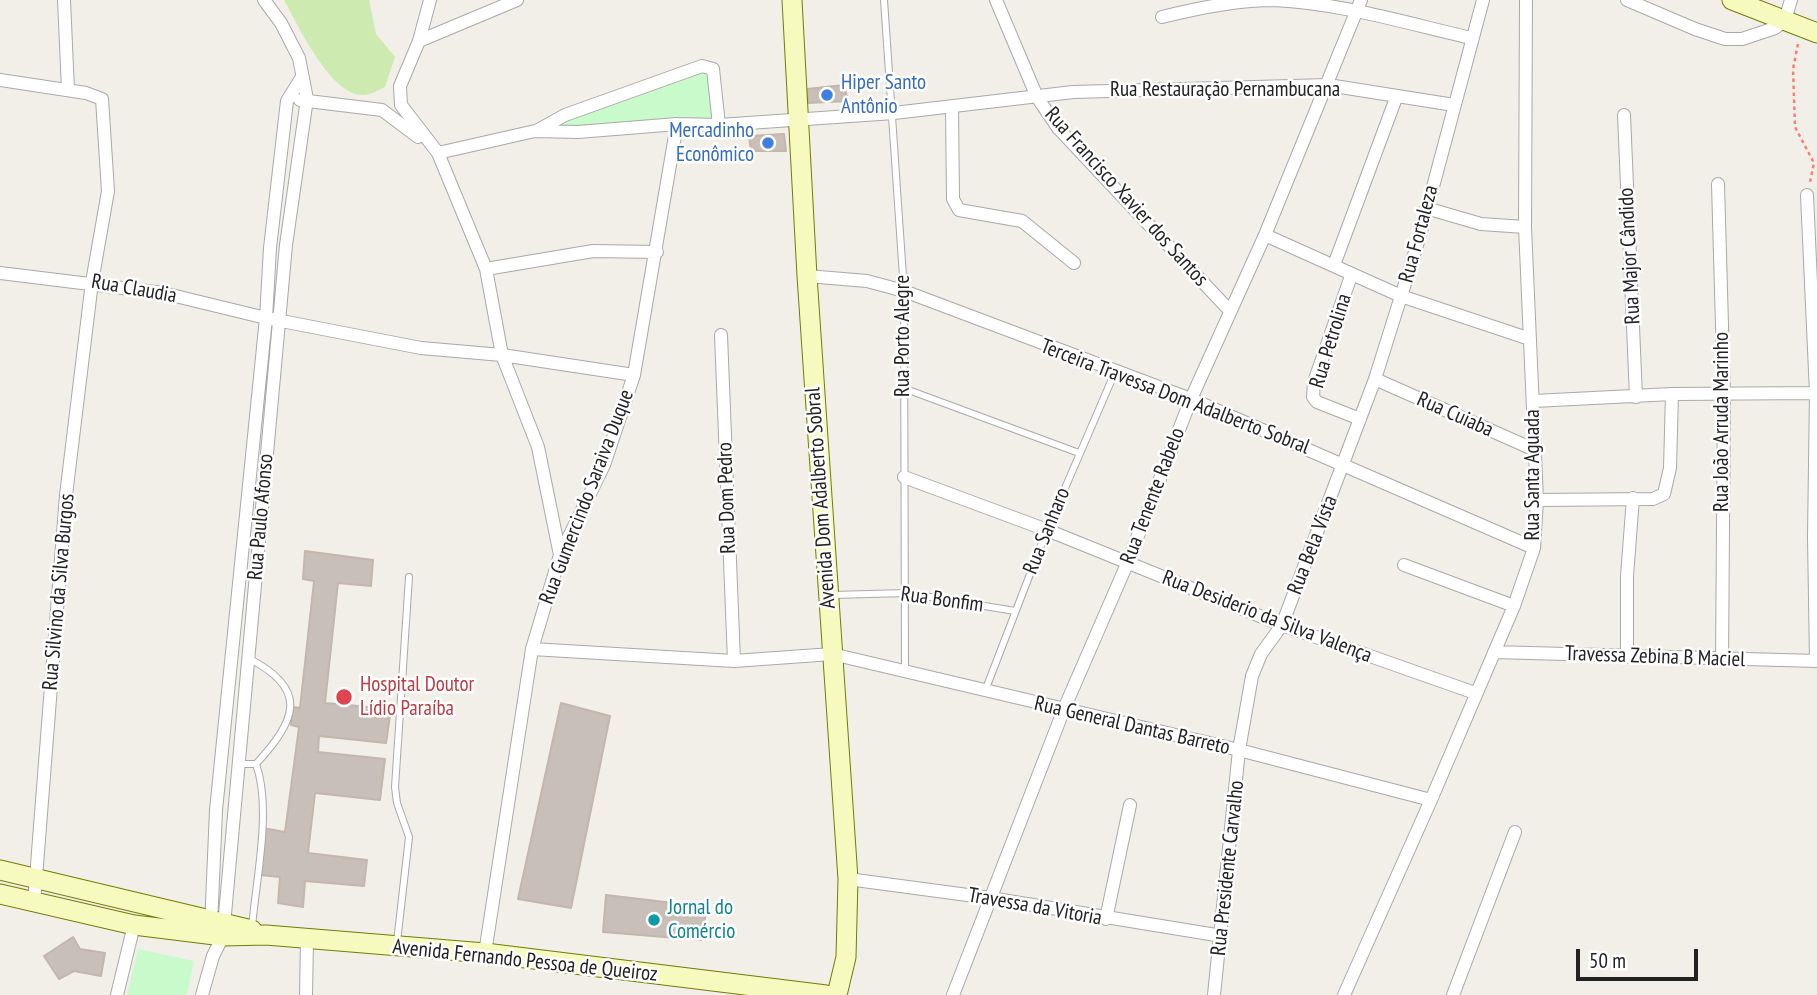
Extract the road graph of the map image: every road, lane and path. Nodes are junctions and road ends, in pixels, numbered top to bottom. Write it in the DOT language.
graph roads {
  1 [pos="64,0"];
  2 [pos="264,0"];
  3 [pos="429,0"];
  4 [pos="516,0"];
  5 [pos="792,0"];
  6 [pos="884,0"];
  7 [pos="1483,0"];
  8 [pos="1526,0"];
  9 [pos="1627,0"];
  10 [pos="1732,0"];
  11 [pos="1791,0"];
  12 [pos="998,1"];
  13 [pos="1359,5"];
  14 [pos="1162,17"];
  15 [pos="1801,27"];
  16 [pos="1471,38"];
  17 [pos="419,41"];
  18 [pos="302,77"];
  19 [pos="0,80"];
  20 [pos="1328,85"];
  21 [pos="68,90"];
  22 [pos="1037,97"];
  23 [pos="1396,98"];
  24 [pos="307,99"];
  25 [pos="287,101"];
  26 [pos="1454,105"];
  27 [pos="952,107"];
  28 [pos="894,113"];
  29 [pos="1624,115"];
  30 [pos="800,120"];
  31 [pos="677,124"];
  32 [pos="719,125"];
  33 [pos="535,131"];
  34 [pos="438,152"];
  35 [pos="1718,184"];
  36 [pos="1807,195"];
  37 [pos="1426,208"];
  38 [pos="1525,227"];
  39 [pos="1265,235"];
  40 [pos="657,252"];
  41 [pos="1074,263"];
  42 [pos="1334,265"];
  43 [pos="486,269"];
  44 [pos="0,272"];
  45 [pos="1351,275"];
  46 [pos="807,276"];
  47 [pos="92,282"];
  48 [pos="904,291"];
  49 [pos="1401,296"];
  50 [pos="1230,311"];
  51 [pos="265,318"];
  52 [pos="280,321"];
  53 [pos="721,335"];
  54 [pos="1530,339"];
  55 [pos="502,355"];
  56 [pos="1115,372"];
  57 [pos="634,375"];
  58 [pos="1376,379"];
  59 [pos="258,384"];
  60 [pos="273,386"];
  61 [pos="903,388"];
  62 [pos="1816,393"];
  63 [pos="1672,394"];
  64 [pos="1724,396"];
  65 [pos="1636,397"];
  66 [pos="1191,399"];
  67 [pos="1534,401"];
  68 [pos="1360,419"];
  69 [pos="1535,450"];
  70 [pos="1079,453"];
  71 [pos="251,456"];
  72 [pos="267,457"];
  73 [pos="1344,464"];
  74 [pos="904,477"];
  75 [pos="1633,498"];
  76 [pos="1537,500"];
  77 [pos="1046,530"];
  78 [pos="1815,537"];
  79 [pos="1534,548"];
  80 [pos="560,555"];
  81 [pos="1127,564"];
  82 [pos="1404,565"];
  83 [pos="410,577"];
  84 [pos="906,593"];
  85 [pos="828,595"];
  86 [pos="1514,606"];
  87 [pos="1015,611"];
  88 [pos="234,624"];
  89 [pos="251,625"];
  90 [pos="1283,625"];
  91 [pos="532,649"];
  92 [pos="1494,652"];
  93 [pos="832,654"];
  94 [pos="1628,657"];
  95 [pos="248,658"];
  96 [pos="1722,660"];
  97 [pos="734,661"];
  98 [pos="1817,661"];
  99 [pos="905,672"];
  100 [pos="984,692"];
  101 [pos="1475,693"];
  102 [pos="1064,709"];
  103 [pos="1240,750"];
  104 [pos="221,761"];
  105 [pos="238,764"];
  106 [pos="256,764"];
  107 [pos="1432,800"];
  108 [pos="1130,805"];
  109 [pos="1515,832"];
  110 [pos="0,870"];
  111 [pos="36,878"];
  112 [pos="848,879"];
  113 [pos="0,894"];
  114 [pos="990,898"];
  115 [pos="34,902"];
  116 [pos="1106,919"];
  117 [pos="134,925"];
  118 [pos="218,928"];
  119 [pos="256,934"];
  120 [pos="1222,936"];
  121 [pos="307,940"];
  122 [pos="397,948"];
  123 [pos="485,953"];
  124 [pos="117,995"];
  125 [pos="202,995"];
  126 [pos="306,995"];
  127 [pos="826,995"];
  128 [pos="837,995"];
  129 [pos="953,995"];
  130 [pos="1214,995"];
  131 [pos="1344,995"];
  132 [pos="1453,995"];
  1 -- 21 [label="street"];
  2 -- 18 [label="street"];
  3 -- 17 [label="street"];
  4 -- 17 [label="street"];
  5 -- 30 [label="street, Avenida Dom Adalberto Sobral"];
  6 -- 28 [label="lane, Rua Porto Alegre"];
  7 -- 16 [label="street, Rua Fortaleza"];
  8 -- 38 [label="street, Rua Santa Aguada"];
  9 -- 15 [label="street"];
  10 -- 15 [label="street"];
  11 -- 15 [label="street"];
  12 -- 22 [label="street, Rua Francisco Xavier dos Santos"];
  13 -- 14 [label="street"];
  13 -- 16 [label="street"];
  13 -- 20 [label="street, Rua Tenente Rabelo"];
  15 -- 36 [label="path"];
  16 -- 26 [label="street, Rua Fortaleza"];
  17 -- 34 [label="street"];
  18 -- 24 [label="street"];
  18 -- 25 [label="street"];
  19 -- 21 [label="street"];
  20 -- 22 [label="street, Rua Restauração Pernambucana"];
  20 -- 23 [label="street, Rua Restauração Pernambucana"];
  20 -- 39 [label="street, Rua Tenente Rabelo"];
  21 -- 47 [label="street, Rua Silvino da Silva Burgos"];
  22 -- 27 [label="street, Rua Restauração Pernambucana"];
  22 -- 50 [label="street, Rua Francisco Xavier dos Santos"];
  23 -- 26 [label="street, Rua Restauração Pernambucana"];
  23 -- 42 [label="street"];
  24 -- 25 [label="street"];
  24 -- 34 [label="street"];
  24 -- 52 [label="street, Rua Paulo Afonso"];
  25 -- 51 [label="street, Rua Paulo Afonso"];
  26 -- 37 [label="street, Rua Fortaleza"];
  27 -- 28 [label="street, Rua Restauração Pernambucana"];
  27 -- 41 [label="street"];
  28 -- 30 [label="street, Rua Restauração Pernambucana"];
  28 -- 48 [label="lane, Rua Porto Alegre"];
  29 -- 65 [label="street, Rua Major Cândido"];
  30 -- 32 [label="street, Rua Restauração Pernambucana"];
  30 -- 46 [label="street, Avenida Dom Adalberto Sobral"];
  31 -- 32 [label="street, Rua Restauração Pernambucana"];
  31 -- 33 [label="street, Rua Restauração Pernambucana"];
  31 -- 40 [label="street, Rua Gumercindo Saraiva Duque"];
  32 -- 33 [label="street"];
  33 -- 34 [label="street"];
  34 -- 43 [label="street"];
  35 -- 64 [label="street, Rua João Arruda Marinho"];
  36 -- 62 [label="street"];
  37 -- 38 [label="street"];
  37 -- 49 [label="street, Rua Fortaleza"];
  38 -- 54 [label="street, Rua Santa Aguada"];
  39 -- 42 [label="street"];
  39 -- 50 [label="street, Rua Tenente Rabelo"];
  40 -- 43 [label="street"];
  40 -- 57 [label="street, Rua Gumercindo Saraiva Duque"];
  42 -- 45 [label="street"];
  43 -- 55 [label="street"];
  44 -- 47 [label="street, Rua Claudia"];
  45 -- 49 [label="street"];
  45 -- 68 [label="street, Rua Petrolina"];
  46 -- 48 [label="street, Terceira Travessa Dom Adalberto Sobral"];
  46 -- 85 [label="street, Avenida Dom Adalberto Sobral"];
  47 -- 51 [label="street, Rua Claudia"];
  47 -- 111 [label="street, Rua Silvino da Silva Burgos"];
  48 -- 56 [label="street, Terceira Travessa Dom Adalberto Sobral"];
  48 -- 61 [label="lane, Rua Porto Alegre"];
  49 -- 54 [label="street"];
  49 -- 58 [label="street, Rua Fortaleza"];
  50 -- 66 [label="street, Rua Tenente Rabelo"];
  51 -- 52 [label="street, Rua Claudia"];
  51 -- 59 [label="street, Rua Paulo Afonso"];
  52 -- 55 [label="street, Rua Claudia"];
  52 -- 60 [label="street, Rua Paulo Afonso"];
  53 -- 97 [label="street, Rua Dom Pedro"];
  54 -- 67 [label="street, Rua Santa Aguada"];
  55 -- 57 [label="street, Rua Claudia"];
  55 -- 80 [label="street"];
  56 -- 66 [label="street, Terceira Travessa Dom Adalberto Sobral"];
  56 -- 70 [label="lane, Rua Sanharo"];
  57 -- 80 [label="street, Rua Gumercindo Saraiva Duque"];
  58 -- 68 [label="street, Rua Fortaleza"];
  58 -- 69 [label="street, Rua Cuiaba"];
  59 -- 60 [label="street"];
  59 -- 71 [label="street, Rua Paulo Afonso"];
  60 -- 72 [label="street, Rua Paulo Afonso"];
  61 -- 70 [label="lane"];
  61 -- 74 [label="lane, Rua Porto Alegre"];
  62 -- 64 [label="street"];
  62 -- 78 [label="street"];
  63 -- 64 [label="street"];
  63 -- 65 [label="street"];
  63 -- 75 [label="street"];
  64 -- 96 [label="street, Rua João Arruda Marinho"];
  65 -- 67 [label="street"];
  66 -- 73 [label="street, Terceira Travessa Dom Adalberto Sobral"];
  66 -- 81 [label="street, Rua Tenente Rabelo"];
  67 -- 69 [label="street, Rua Santa Aguada"];
  68 -- 73 [label="street, Rua Fortaleza"];
  69 -- 76 [label="street, Rua Santa Aguada"];
  70 -- 77 [label="lane, Rua Sanharo"];
  71 -- 72 [label="street"];
  71 -- 88 [label="street, Rua Paulo Afonso"];
  72 -- 89 [label="street, Rua Paulo Afonso"];
  73 -- 79 [label="street, Terceira Travessa Dom Adalberto Sobral"];
  73 -- 90 [label="street, Rua Bela Vista"];
  74 -- 77 [label="street, Rua Desiderio da Silva Valença"];
  74 -- 84 [label="lane, Rua Porto Alegre"];
  75 -- 76 [label="street"];
  75 -- 94 [label="street"];
  76 -- 79 [label="street, Rua Santa Aguada"];
  77 -- 81 [label="street, Rua Desiderio da Silva Valença"];
  77 -- 87 [label="lane, Rua Sanharo"];
  78 -- 98 [label="street"];
  79 -- 86 [label="street, Rua Santa Aguada"];
  80 -- 91 [label="street, Rua Gumercindo Saraiva Duque"];
  81 -- 90 [label="street, Rua Desiderio da Silva Valença"];
  81 -- 102 [label="street, Rua Tenente Rabelo"];
  82 -- 86 [label="street"];
  83 -- 122 [label="lane"];
  84 -- 85 [label="lane, Rua Bonfim"];
  84 -- 87 [label="lane, Rua Bonfim"];
  84 -- 99 [label="lane, Rua Porto Alegre"];
  85 -- 93 [label="street, Avenida Dom Adalberto Sobral"];
  86 -- 92 [label="street, Rua Santa Aguada"];
  87 -- 100 [label="lane, Rua Sanharo"];
  88 -- 89 [label="street"];
  88 -- 104 [label="street, Rua Paulo Afonso"];
  89 -- 95 [label="street, Rua Paulo Afonso"];
  90 -- 101 [label="street, Rua Desiderio da Silva Valença"];
  90 -- 103 [label="street, Rua Presidente Carvalho"];
  91 -- 97 [label="street, Rua General Dantas Barreto"];
  91 -- 123 [label="street, Rua Gumercindo Saraiva Duque"];
  92 -- 94 [label="street, Travessa Zebina B Maciel"];
  92 -- 101 [label="street, Rua Santa Aguada"];
  93 -- 97 [label="street, Rua General Dantas Barreto"];
  93 -- 99 [label="street, Rua General Dantas Barreto"];
  93 -- 112 [label="street, Avenida Dom Adalberto Sobral"];
  94 -- 96 [label="street, Travessa Zebina B Maciel"];
  95 -- 105 [label="street, Rua Paulo Afonso"];
  95 -- 106 [label="lane"];
  96 -- 98 [label="street, Travessa Zebina B Maciel"];
  99 -- 100 [label="street, Rua General Dantas Barreto"];
  100 -- 102 [label="street, Rua General Dantas Barreto"];
  101 -- 107 [label="street, Rua Santa Aguada"];
  102 -- 103 [label="street, Rua General Dantas Barreto"];
  102 -- 114 [label="street, Rua Tenente Rabelo"];
  103 -- 107 [label="street, Rua General Dantas Barreto"];
  103 -- 120 [label="street, Rua Presidente Carvalho"];
  104 -- 105 [label="street"];
  104 -- 118 [label="street, Rua Paulo Afonso"];
  105 -- 106 [label="lane"];
  105 -- 118 [label="street, Rua Paulo Afonso"];
  106 -- 119 [label="lane"];
  107 -- 131 [label="street, Rua Santa Aguada"];
  108 -- 116 [label="street"];
  109 -- 132 [label="street"];
  110 -- 111 [label="street, Avenida Fernando Pessoa de Queiroz"];
  111 -- 115 [label="street, Rua Silvino da Silva Burgos"];
  111 -- 118 [label="street, Avenida Fernando Pessoa de Queiroz"];
  112 -- 114 [label="street, Travessa da Vitoria"];
  112 -- 128 [label="street, Avenida Dom Adalberto Sobral"];
  113 -- 115 [label="street, Avenida Fernando Pessoa de Queiroz"];
  114 -- 116 [label="street, Travessa da Vitoria"];
  114 -- 129 [label="street, Rua Tenente Rabelo"];
  115 -- 117 [label="street, Avenida Fernando Pessoa de Queiroz"];
  116 -- 120 [label="street, Travessa da Vitoria"];
  117 -- 118 [label="street, Avenida Fernando Pessoa de Queiroz"];
  117 -- 124 [label="street"];
  118 -- 119 [label="street, Avenida Fernando Pessoa de Queiroz"];
  118 -- 125 [label="street"];
  119 -- 121 [label="street, Avenida Fernando Pessoa de Queiroz"];
  120 -- 130 [label="street, Rua Presidente Carvalho"];
  121 -- 122 [label="street, Avenida Fernando Pessoa de Queiroz"];
  121 -- 126 [label="street"];
  122 -- 123 [label="street, Avenida Fernando Pessoa de Queiroz"];
  123 -- 127 [label="street, Avenida Fernando Pessoa de Queiroz"];
}
